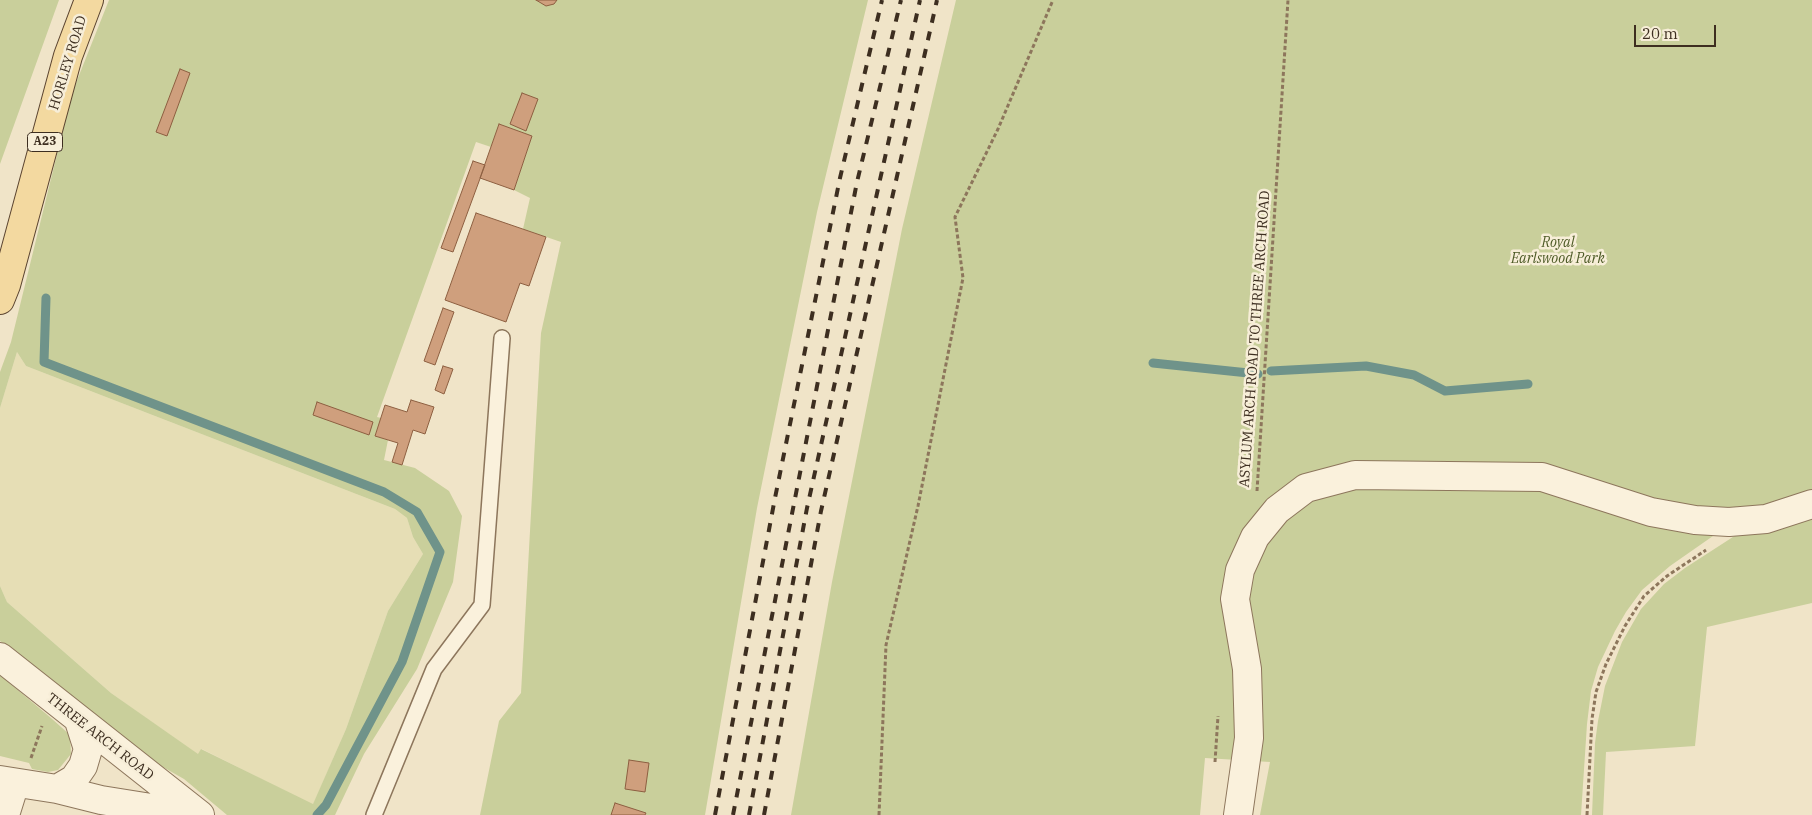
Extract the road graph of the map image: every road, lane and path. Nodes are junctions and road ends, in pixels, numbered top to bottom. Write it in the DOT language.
graph roads {
  1 [pos="88,0"];
  2 [pos="1053,0"];
  3 [pos="1288,0"];
  4 [pos="0,300"];
  5 [pos="502,338"];
  6 [pos="1257,498"];
  7 [pos="1812,504"];
  8 [pos="1729,522"];
  9 [pos="0,657"];
  10 [pos="1219,712"];
  11 [pos="45,717"];
  12 [pos="79,721"];
  13 [pos="1215,762"];
  14 [pos="15,775"];
  15 [pos="57,789"];
  16 [pos="5,815"];
  17 [pos="195,815"];
  18 [pos="200,815"];
  19 [pos="374,815"];
  20 [pos="879,815"];
  21 [pos="1238,815"];
  22 [pos="1587,815"];
  1 -- 4 [label="main road, HORLEY ROAD / A23"];
  2 -- 20 [label="path"];
  3 -- 6 [label="path, ASYLUM ARCH ROAD TO THREE ARCH ROAD"];
  5 -- 19 [label="lane"];
  7 -- 8 [label="street"];
  8 -- 21 [label="street"];
  8 -- 22 [label="path"];
  9 -- 12 [label="street, THREE ARCH ROAD"];
  10 -- 13 [label="path"];
  11 -- 14 [label="path"];
  12 -- 15 [label="street"];
  12 -- 18 [label="street, THREE ARCH ROAD"];
  14 -- 15 [label="street"];
  14 -- 16 [label="street"];
  15 -- 17 [label="street"];
}
